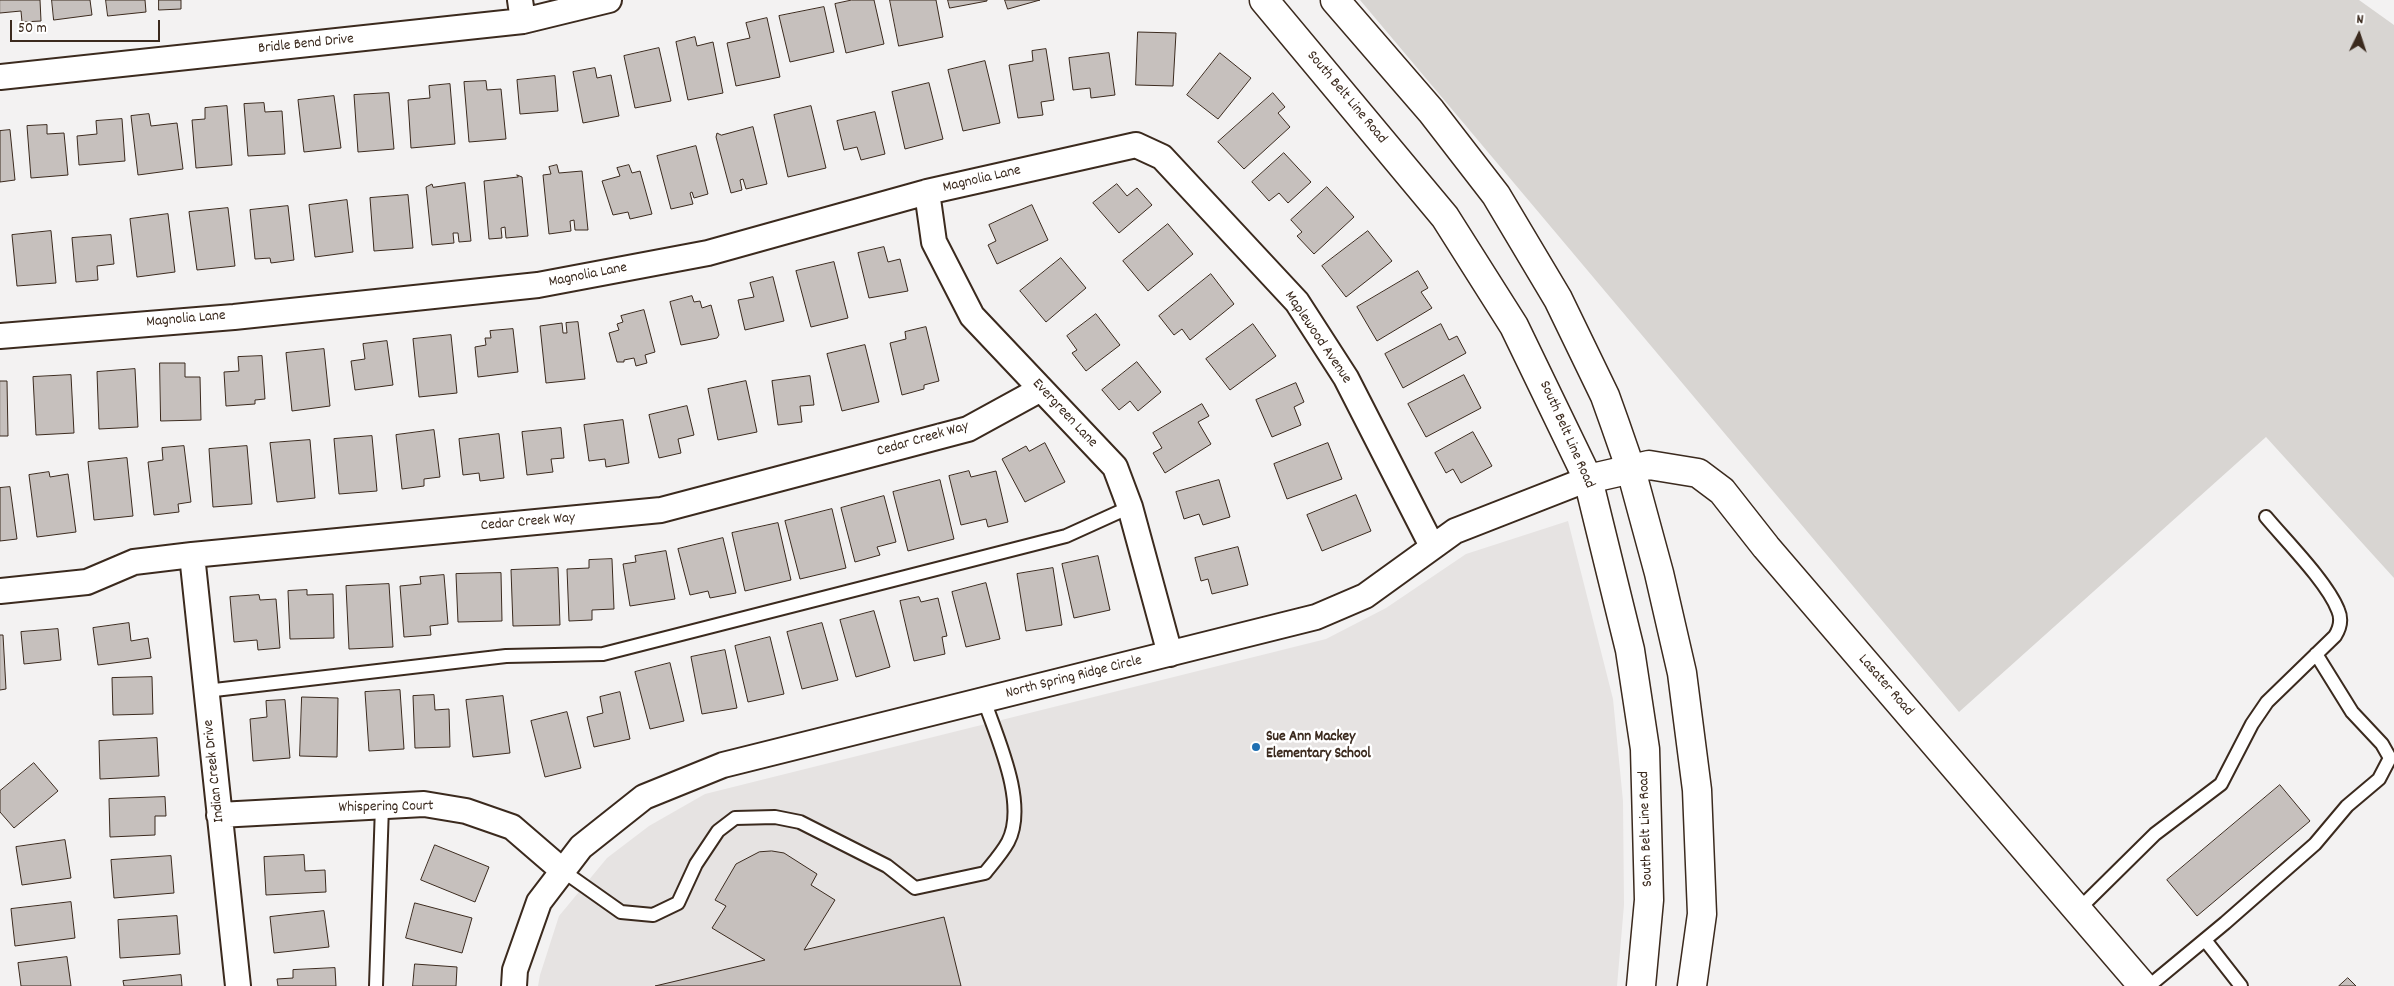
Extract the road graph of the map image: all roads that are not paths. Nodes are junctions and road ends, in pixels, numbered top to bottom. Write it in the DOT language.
graph roads {
  1 [pos="610,0"];
  2 [pos="1264,0"];
  3 [pos="1336,0"];
  4 [pos="522,11"];
  5 [pos="0,77"];
  6 [pos="1162,157"];
  7 [pos="927,192"];
  8 [pos="0,336"];
  9 [pos="1041,389"];
  10 [pos="1631,470"];
  11 [pos="1588,479"];
  12 [pos="1130,507"];
  13 [pos="2266,517"];
  14 [pos="1432,546"];
  15 [pos="192,555"];
  16 [pos="0,591"];
  17 [pos="1170,654"];
  18 [pos="2316,654"];
  19 [pos="206,691"];
  20 [pos="984,700"];
  21 [pos="382,806"];
  22 [pos="219,815"];
  23 [pos="563,871"];
  24 [pos="2078,910"];
  25 [pos="2205,940"];
  26 [pos="238,986"];
  27 [pos="376,986"];
  28 [pos="514,986"];
  29 [pos="1641,986"];
  30 [pos="1692,986"];
  31 [pos="2142,986"];
  32 [pos="2149,986"];
  33 [pos="2241,986"];
  1 -- 4 [label="street, Bridle Bend Drive"];
  2 -- 11 [label="main road, South Belt Line Road"];
  3 -- 10 [label="main road"];
  4 -- 5 [label="street, Bridle Bend Drive"];
  6 -- 7 [label="street, Magnolia Lane"];
  6 -- 14 [label="street, Maplewood Avenue"];
  7 -- 8 [label="street, Magnolia Lane"];
  7 -- 9 [label="street, Evergreen Lane"];
  9 -- 12 [label="street, Evergreen Lane"];
  9 -- 15 [label="street, Cedar Creek Way"];
  10 -- 11 [label="main road, Lasater Road"];
  10 -- 24 [label="main road, Lasater Road"];
  10 -- 30 [label="main road"];
  11 -- 14 [label="street, North Spring Ridge Circle"];
  11 -- 29 [label="main road, South Belt Line Road"];
  12 -- 17 [label="street, Evergreen Lane"];
  12 -- 19 [label="lane"];
  13 -- 18 [label="lane"];
  14 -- 17 [label="street, North Spring Ridge Circle"];
  15 -- 16 [label="street, Cedar Creek Way"];
  15 -- 19 [label="street, Indian Creek Drive"];
  17 -- 20 [label="street, North Spring Ridge Circle"];
  18 -- 24 [label="lane"];
  18 -- 25 [label="lane"];
  19 -- 22 [label="street, Indian Creek Drive"];
  20 -- 23 [label="street, North Spring Ridge Circle"];
  20 -- 23 [label="lane"];
  21 -- 22 [label="street, Whispering Court"];
  21 -- 23 [label="street, Whispering Court"];
  21 -- 27 [label="lane"];
  22 -- 26 [label="street, Indian Creek Drive"];
  23 -- 28 [label="street, North Spring Ridge Circle"];
  24 -- 31 [label="main road, Lasater Road"];
  25 -- 32 [label="lane"];
  25 -- 33 [label="lane"];
}
